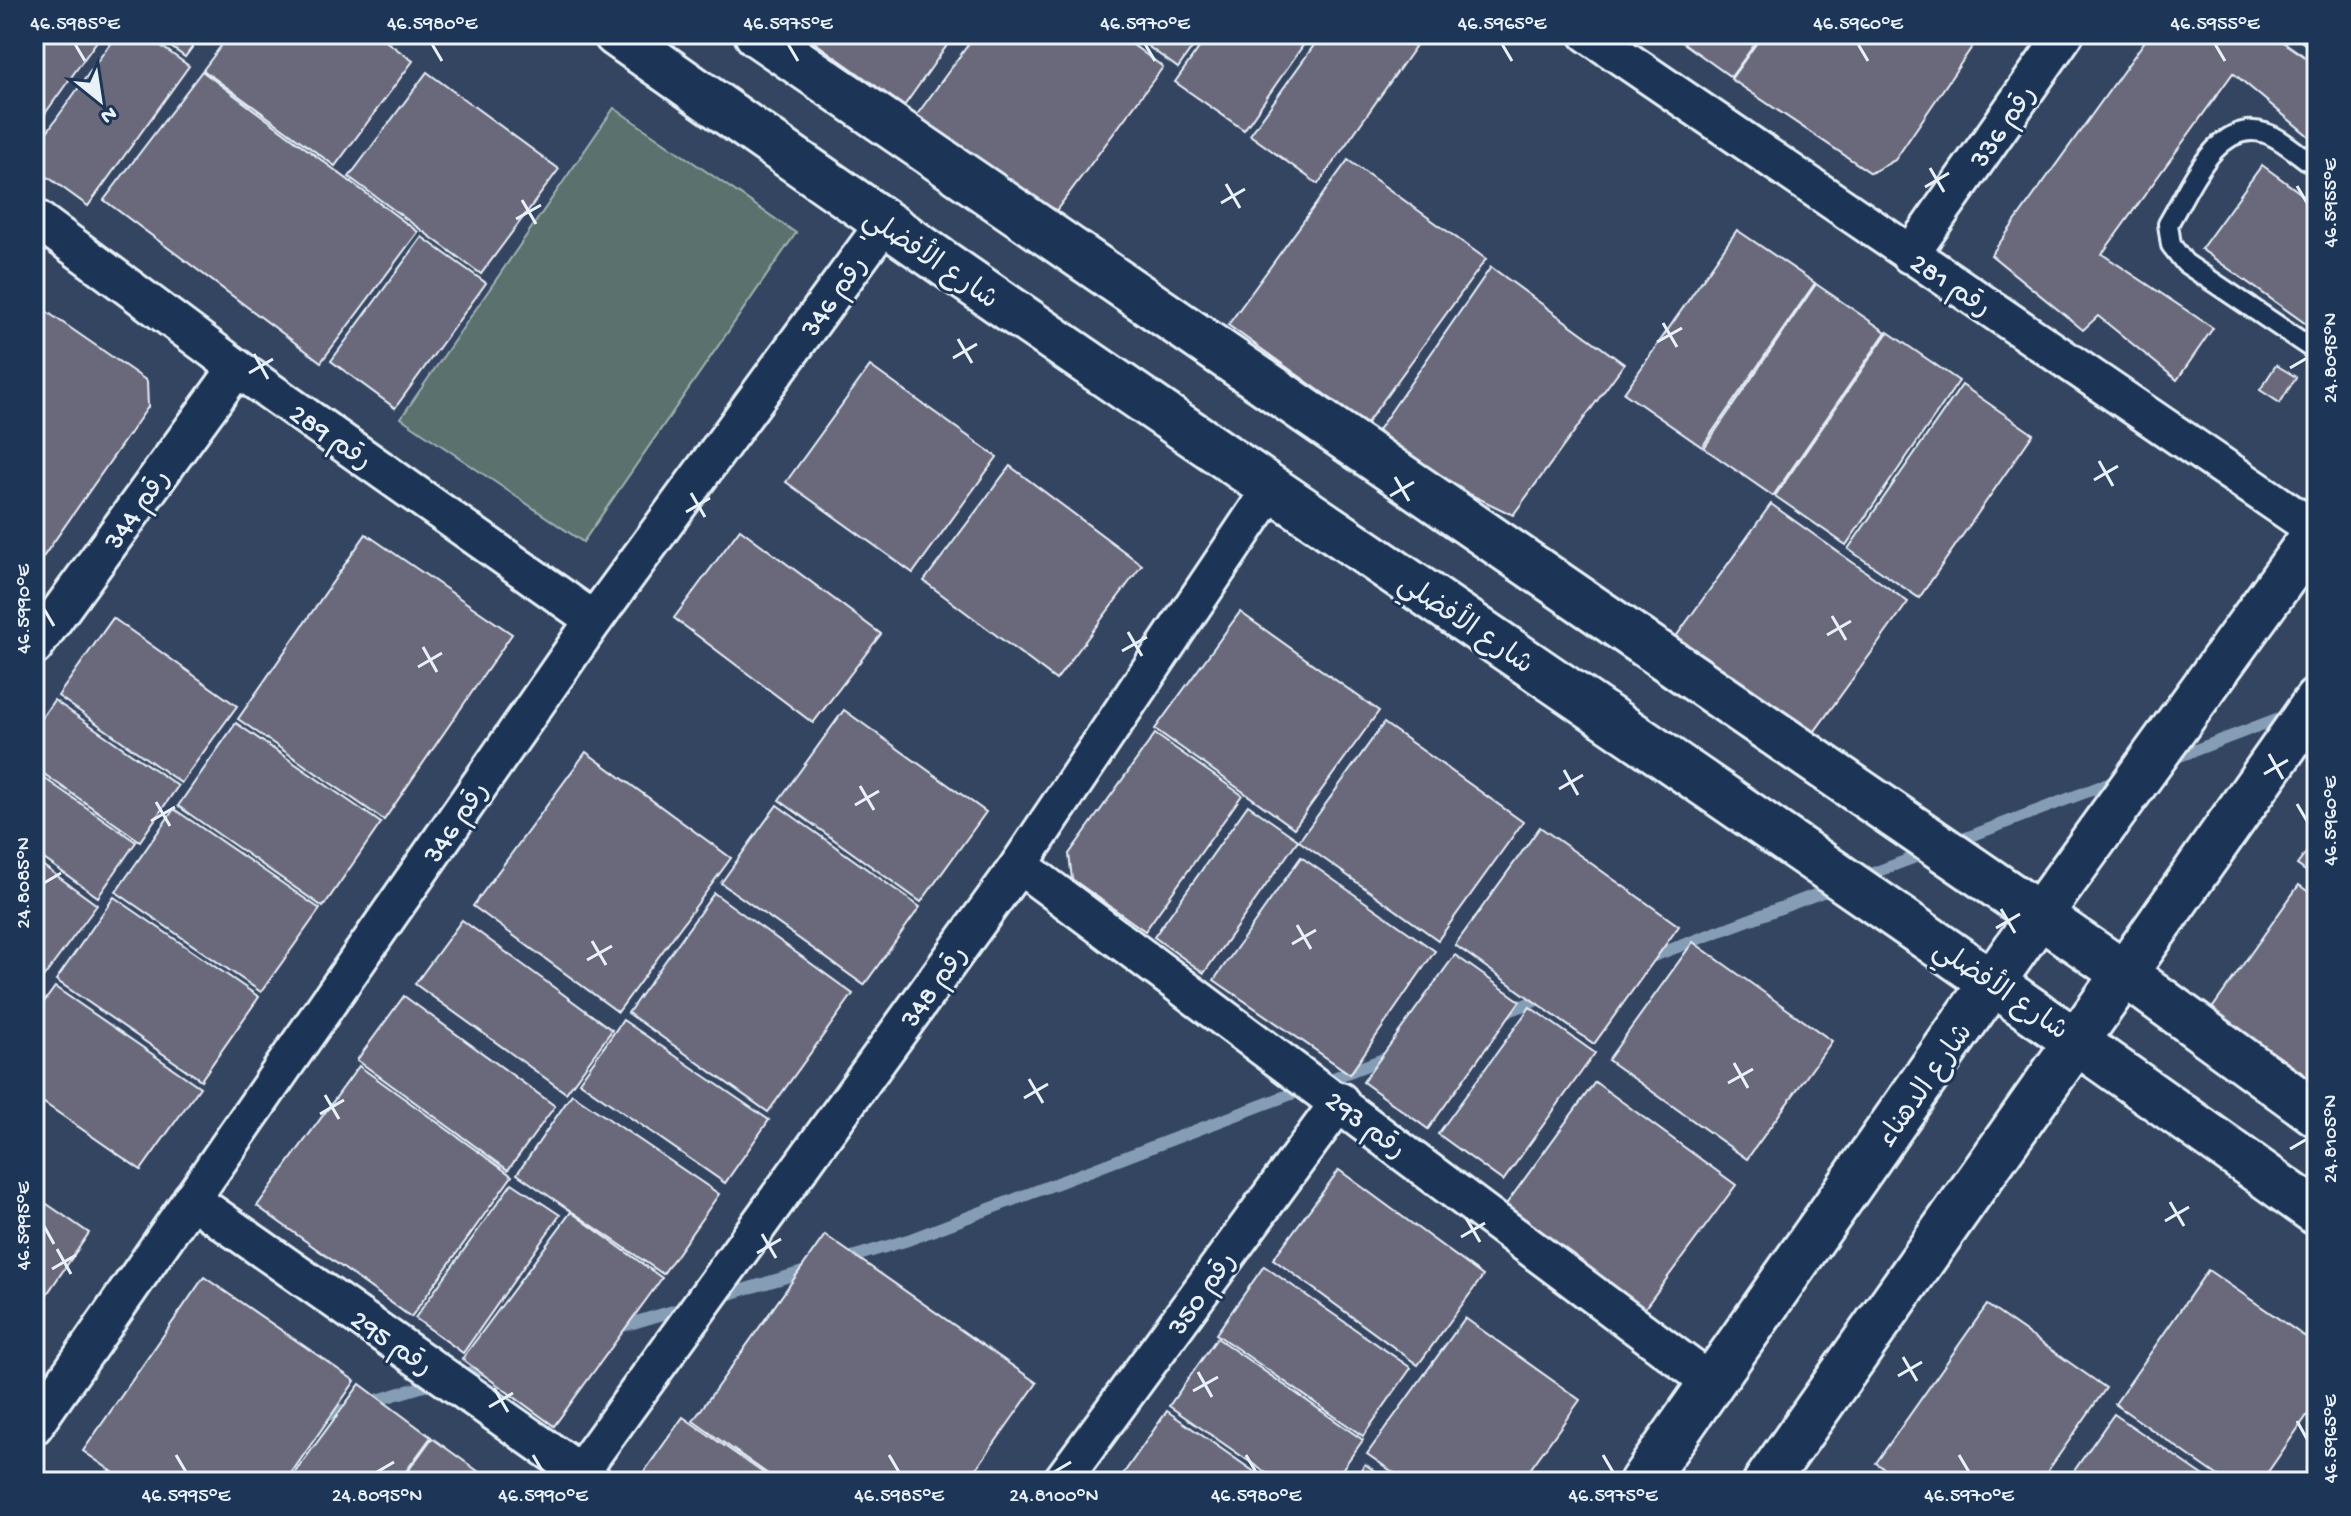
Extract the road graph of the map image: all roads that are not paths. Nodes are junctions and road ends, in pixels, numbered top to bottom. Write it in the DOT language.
graph roads {
  1 [pos="616,34"];
  2 [pos="757,34"];
  3 [pos="1588,34"];
  4 [pos="2065,34"];
  5 [pos="2317,167"];
  6 [pos="34,217"];
  7 [pos="884,224"];
  8 [pos="1910,255"];
  9 [pos="2317,352"];
  10 [pos="237,368"];
  11 [pos="1272,488"];
  12 [pos="2317,531"];
  13 [pos="594,620"];
  14 [pos="34,647"];
  15 [pos="2317,700"];
  16 [pos="1019,865"];
  17 [pos="2038,917"];
  18 [pos="2125,974"];
  19 [pos="1993,983"];
  20 [pos="2080,1041"];
  21 [pos="1340,1101"];
  22 [pos="2317,1114"];
  23 [pos="191,1199"];
  24 [pos="2317,1213"];
  25 [pos="1713,1384"];
  26 [pos="34,1426"];
  27 [pos="587,1477"];
  28 [pos="1061,1482"];
  29 [pos="1642,1482"];
  30 [pos="1766,1482"];
  1 -- 7 [label="street, شارع الأفضلي"];
  2 -- 17 [label="street"];
  3 -- 8 [label="street, رقم 281"];
  4 -- 8 [label="street, رقم 336"];
  5 -- 9 [label="lane"];
  6 -- 10 [label="street, رقم 289"];
  7 -- 11 [label="street, شارع الأفضلي"];
  7 -- 13 [label="street, رقم 346"];
  8 -- 12 [label="street, رقم 281"];
  10 -- 13 [label="street, رقم 289"];
  10 -- 14 [label="street, رقم 344"];
  11 -- 16 [label="street, رقم 348"];
  11 -- 19 [label="street, شارع الأفضلي"];
  12 -- 17 [label="street, شارع الدهناء"];
  13 -- 23 [label="street, رقم 346"];
  15 -- 18 [label="street"];
  16 -- 21 [label="street, رقم 293"];
  16 -- 27 [label="street, رقم 348"];
  17 -- 18 [label="street"];
  17 -- 19 [label="street, شارع الدهناء"];
  18 -- 20 [label="street"];
  18 -- 22 [label="street"];
  19 -- 20 [label="street, شارع الأفضلي"];
  19 -- 25 [label="street, شارع الدهناء"];
  20 -- 24 [label="street, شارع الأفضلي"];
  20 -- 30 [label="street"];
  21 -- 25 [label="street, رقم 293"];
  21 -- 28 [label="street, رقم 350"];
  23 -- 26 [label="street, رقم 346"];
  23 -- 27 [label="street, رقم 295"];
  25 -- 29 [label="street, شارع الدهناء"];
}
